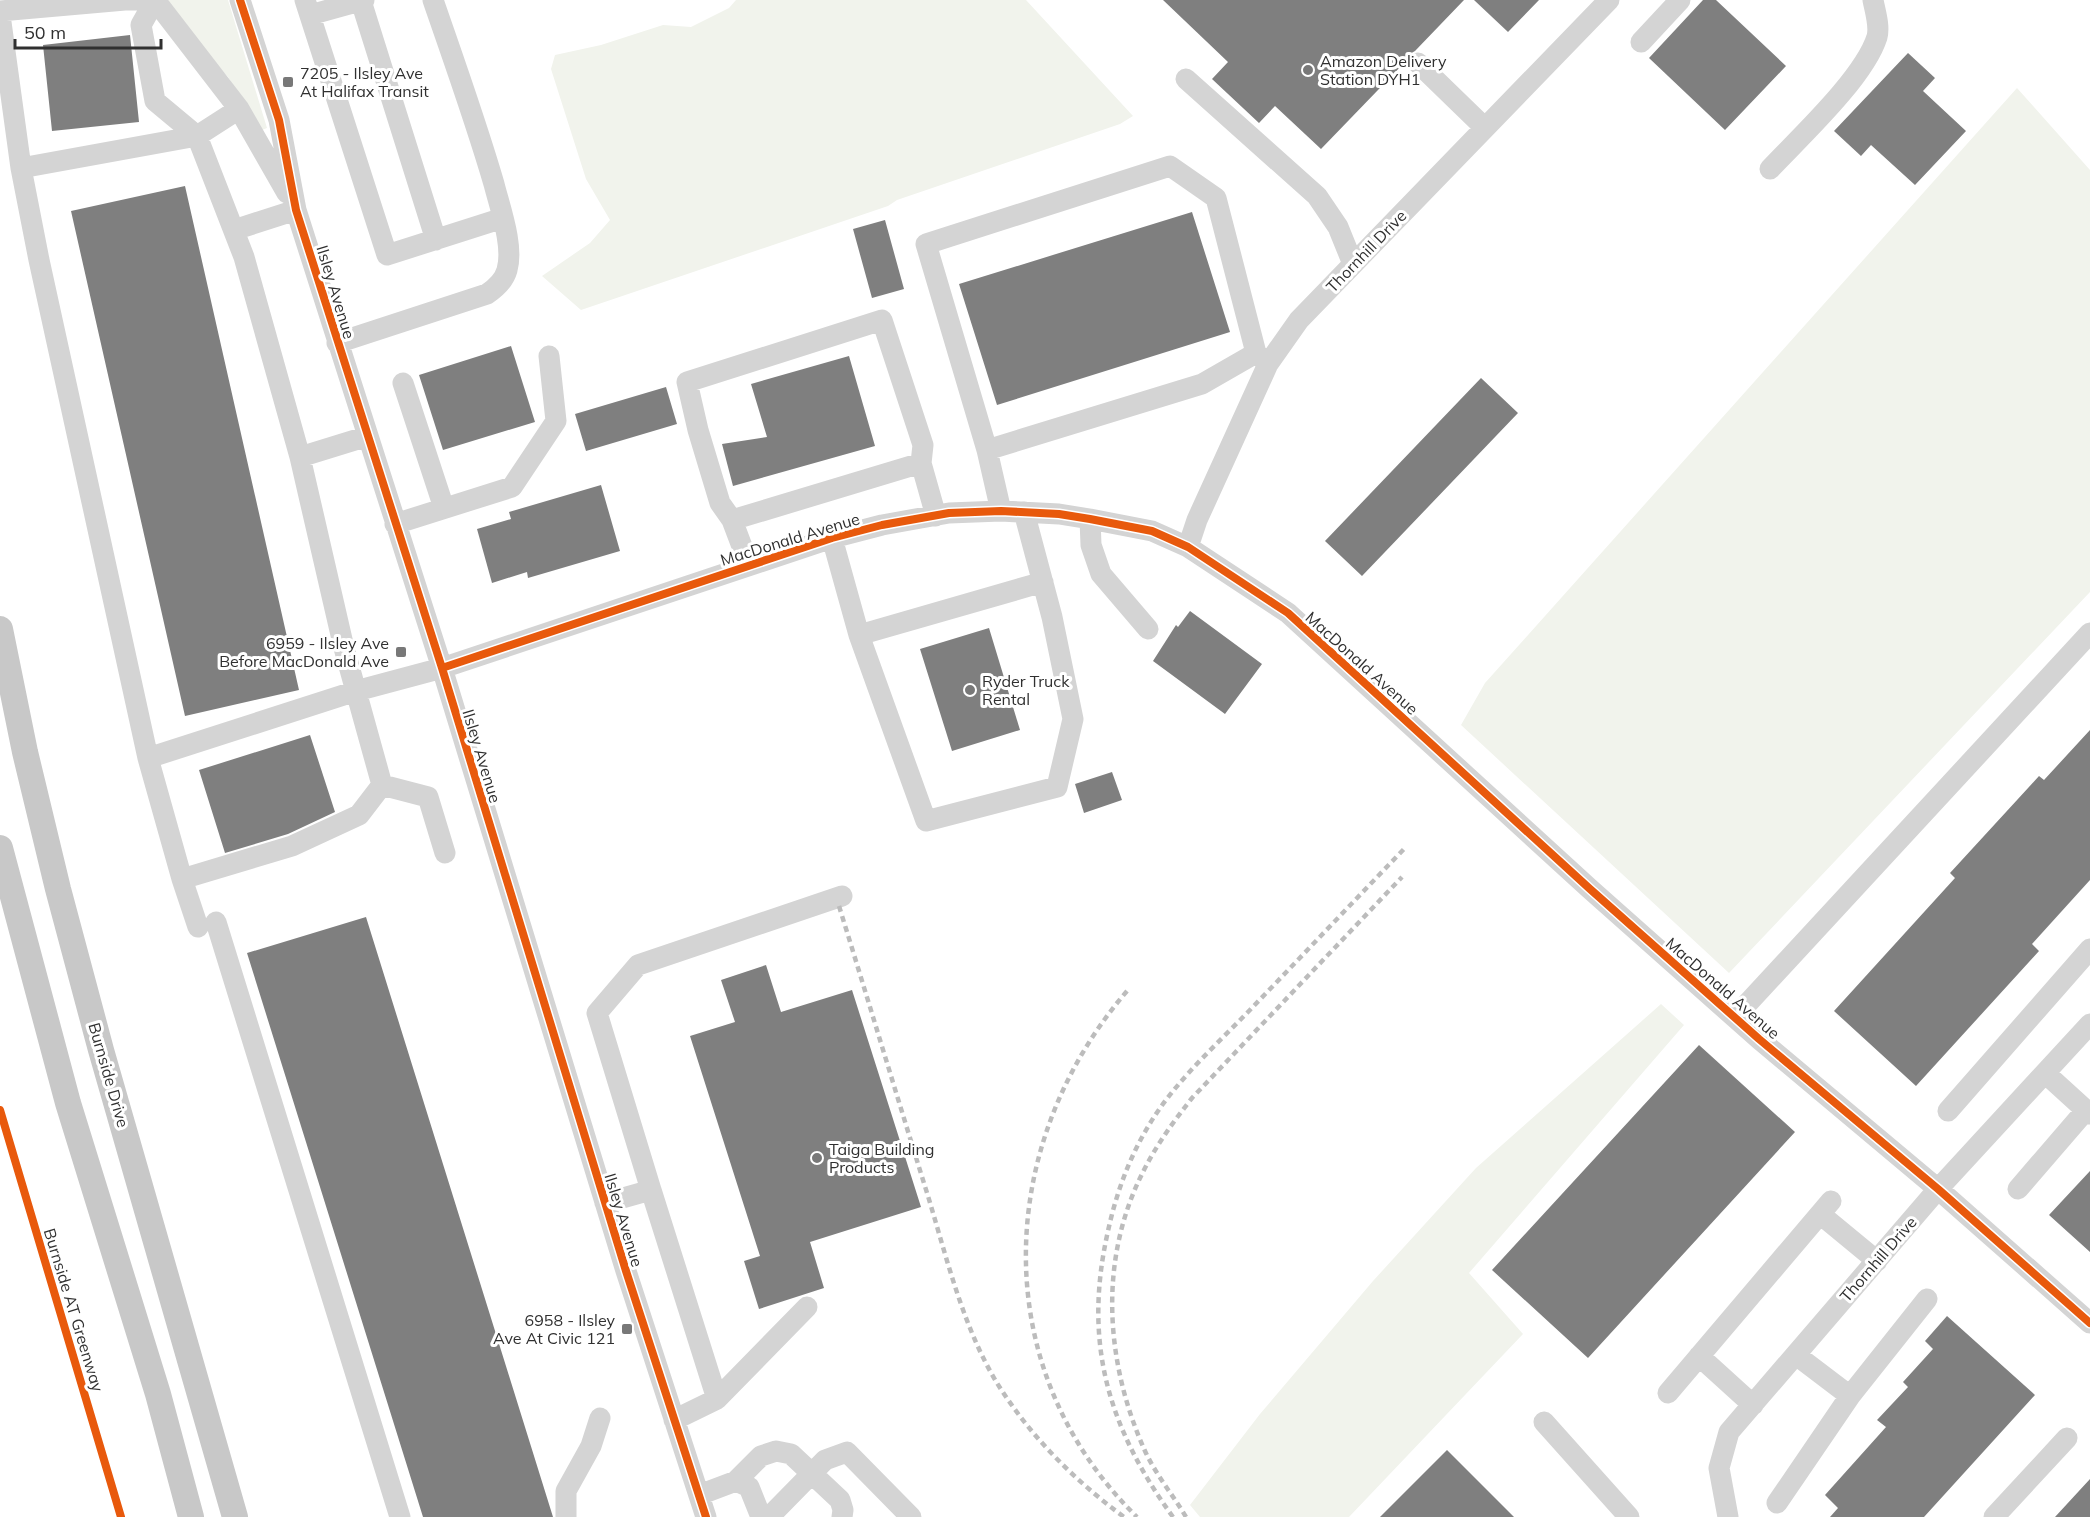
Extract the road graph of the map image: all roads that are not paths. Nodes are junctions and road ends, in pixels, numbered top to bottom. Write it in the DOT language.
graph roads {
  1 [pos="155,0"];
  2 [pos="240,0"];
  3 [pos="363,0"];
  4 [pos="433,0"];
  5 [pos="1609,0"];
  6 [pos="1680,0"];
  7 [pos="1873,0"];
  8 [pos="307,8"];
  9 [pos="0,13"];
  10 [pos="1641,42"];
  11 [pos="1418,63"];
  12 [pos="1186,79"];
  13 [pos="239,109"];
  14 [pos="1485,128"];
  15 [pos="197,136"];
  16 [pos="21,168"];
  17 [pos="1770,170"];
  18 [pos="296,210"];
  19 [pos="503,218"];
  20 [pos="234,230"];
  21 [pos="436,240"];
  22 [pos="1353,264"];
  23 [pos="337,343"];
  24 [pos="549,356"];
  25 [pos="1262,359"];
  26 [pos="403,383"];
  27 [pos="368,436"];
  28 [pos="987,450"];
  29 [pos="300,457"];
  30 [pos="921,463"];
  31 [pos="444,508"];
  32 [pos="1001,511"];
  33 [pos="1024,513"];
  34 [pos="936,516"];
  35 [pos="1090,519"];
  36 [pos="732,520"];
  37 [pos="395,524"];
  38 [pos="832,538"];
  39 [pos="1188,547"];
  40 [pos="750,566"];
  41 [pos="1042,582"];
  42 [pos="0,629"];
  43 [pos="1148,629"];
  44 [pos="2090,633"];
  45 [pos="859,635"];
  46 [pos="442,668"];
  47 [pos="356,691"];
  48 [pos="148,758"];
  49 [pos="382,785"];
  50 [pos="0,848"];
  51 [pos="445,853"];
  52 [pos="182,879"];
  53 [pos="842,896"];
  54 [pos="2090,949"];
  55 [pos="1735,1017"];
  56 [pos="2090,1023"];
  57 [pos="2045,1073"];
  58 [pos="1948,1111"];
  59 [pos="2088,1112"];
  60 [pos="1938,1189"];
  61 [pos="2018,1189"];
  62 [pos="651,1190"];
  63 [pos="605,1203"];
  64 [pos="1877,1261"];
  65 [pos="1927,1299"];
  66 [pos="807,1307"];
  67 [pos="2090,1323"];
  68 [pos="1796,1355"];
  69 [pos="1699,1356"];
  70 [pos="1668,1393"];
  71 [pos="1850,1396"];
  72 [pos="717,1399"];
  73 [pos="1753,1405"];
  74 [pos="600,1418"];
  75 [pos="674,1420"];
  76 [pos="1544,1422"];
  77 [pos="2067,1438"];
  78 [pos="812,1474"];
  79 [pos="736,1481"];
  80 [pos="699,1495"];
  81 [pos="1778,1503"];
  82 [pos="1726,1516"];
  83 [pos="191,1517"];
  84 [pos="234,1517"];
  85 [pos="400,1517"];
  86 [pos="566,1517"];
  87 [pos="706,1517"];
  88 [pos="761,1517"];
  89 [pos="769,1517"];
  90 [pos="842,1517"];
  91 [pos="911,1517"];
  92 [pos="1629,1517"];
  93 [pos="1995,1517"];
  1 -- 9 [label="street"];
  1 -- 13 [label="street, Ilsley Avenue"];
  1 -- 15 [label="street"];
  2 -- 18 [label="street, Ilsley Avenue"];
  3 -- 8 [label="street"];
  3 -- 21 [label="street"];
  4 -- 19 [label="street"];
  5 -- 14 [label="street, Thornhill Drive"];
  6 -- 10 [label="street"];
  7 -- 17 [label="street"];
  8 -- 21 [label="street"];
  9 -- 16 [label="street"];
  11 -- 14 [label="street"];
  12 -- 22 [label="street"];
  13 -- 15 [label="street"];
  13 -- 18 [label="street, Ilsley Avenue"];
  14 -- 22 [label="street, Thornhill Drive"];
  15 -- 16 [label="street"];
  15 -- 20 [label="street"];
  16 -- 48 [label="street"];
  18 -- 20 [label="street"];
  18 -- 23 [label="street, Ilsley Avenue"];
  19 -- 21 [label="street"];
  19 -- 23 [label="street"];
  20 -- 29 [label="street"];
  22 -- 25 [label="street, Thornhill Drive"];
  23 -- 27 [label="street, Ilsley Avenue"];
  24 -- 31 [label="street"];
  25 -- 28 [label="street"];
  25 -- 28 [label="street"];
  25 -- 39 [label="street, Thornhill Drive"];
  26 -- 31 [label="street"];
  27 -- 29 [label="street"];
  27 -- 37 [label="street, Ilsley Avenue"];
  28 -- 32 [label="street"];
  29 -- 47 [label="street"];
  30 -- 34 [label="street"];
  30 -- 36 [label="street"];
  30 -- 36 [label="street"];
  31 -- 37 [label="street"];
  32 -- 33 [label="street, MacDonald Avenue"];
  32 -- 34 [label="street, MacDonald Avenue"];
  33 -- 35 [label="street, MacDonald Avenue"];
  33 -- 41 [label="street"];
  34 -- 38 [label="street, MacDonald Avenue"];
  35 -- 39 [label="street, MacDonald Avenue"];
  35 -- 43 [label="street"];
  36 -- 40 [label="street"];
  37 -- 46 [label="street, Ilsley Avenue"];
  38 -- 40 [label="street, MacDonald Avenue"];
  38 -- 45 [label="street"];
  39 -- 55 [label="street, MacDonald Avenue"];
  40 -- 46 [label="street, MacDonald Avenue"];
  41 -- 45 [label="street"];
  41 -- 45 [label="street"];
  42 -- 84 [label="main road, Burnside Drive"];
  44 -- 55 [label="street"];
  46 -- 47 [label="street, MacDonald Avenue"];
  46 -- 63 [label="street, Ilsley Avenue"];
  47 -- 48 [label="street, MacDonald Avenue"];
  47 -- 49 [label="street"];
  48 -- 52 [label="street"];
  49 -- 51 [label="street"];
  49 -- 52 [label="street"];
  50 -- 83 [label="main road"];
  52 -- 85 [label="street"];
  53 -- 62 [label="street"];
  54 -- 58 [label="street"];
  55 -- 60 [label="street, MacDonald Avenue"];
  56 -- 57 [label="street, Thornhill Drive"];
  57 -- 59 [label="street"];
  57 -- 60 [label="street, Thornhill Drive"];
  59 -- 61 [label="street"];
  60 -- 64 [label="street, Thornhill Drive"];
  60 -- 67 [label="street, MacDonald Avenue"];
  62 -- 63 [label="street"];
  62 -- 72 [label="street"];
  63 -- 75 [label="street, Ilsley Avenue"];
  64 -- 68 [label="street, Thornhill Drive"];
  64 -- 69 [label="street"];
  65 -- 71 [label="street"];
  66 -- 72 [label="street"];
  68 -- 71 [label="street"];
  68 -- 73 [label="street, Thornhill Drive"];
  69 -- 70 [label="street"];
  69 -- 73 [label="street"];
  71 -- 81 [label="street"];
  72 -- 75 [label="street"];
  73 -- 82 [label="street, Thornhill Drive"];
  74 -- 86 [label="street"];
  75 -- 80 [label="street, Ilsley Avenue"];
  76 -- 92 [label="street"];
  77 -- 93 [label="street"];
  78 -- 79 [label="street"];
  78 -- 89 [label="street"];
  78 -- 90 [label="street"];
  78 -- 91 [label="street"];
  79 -- 80 [label="street"];
  79 -- 88 [label="street"];
  80 -- 87 [label="street, Ilsley Avenue"];
}
